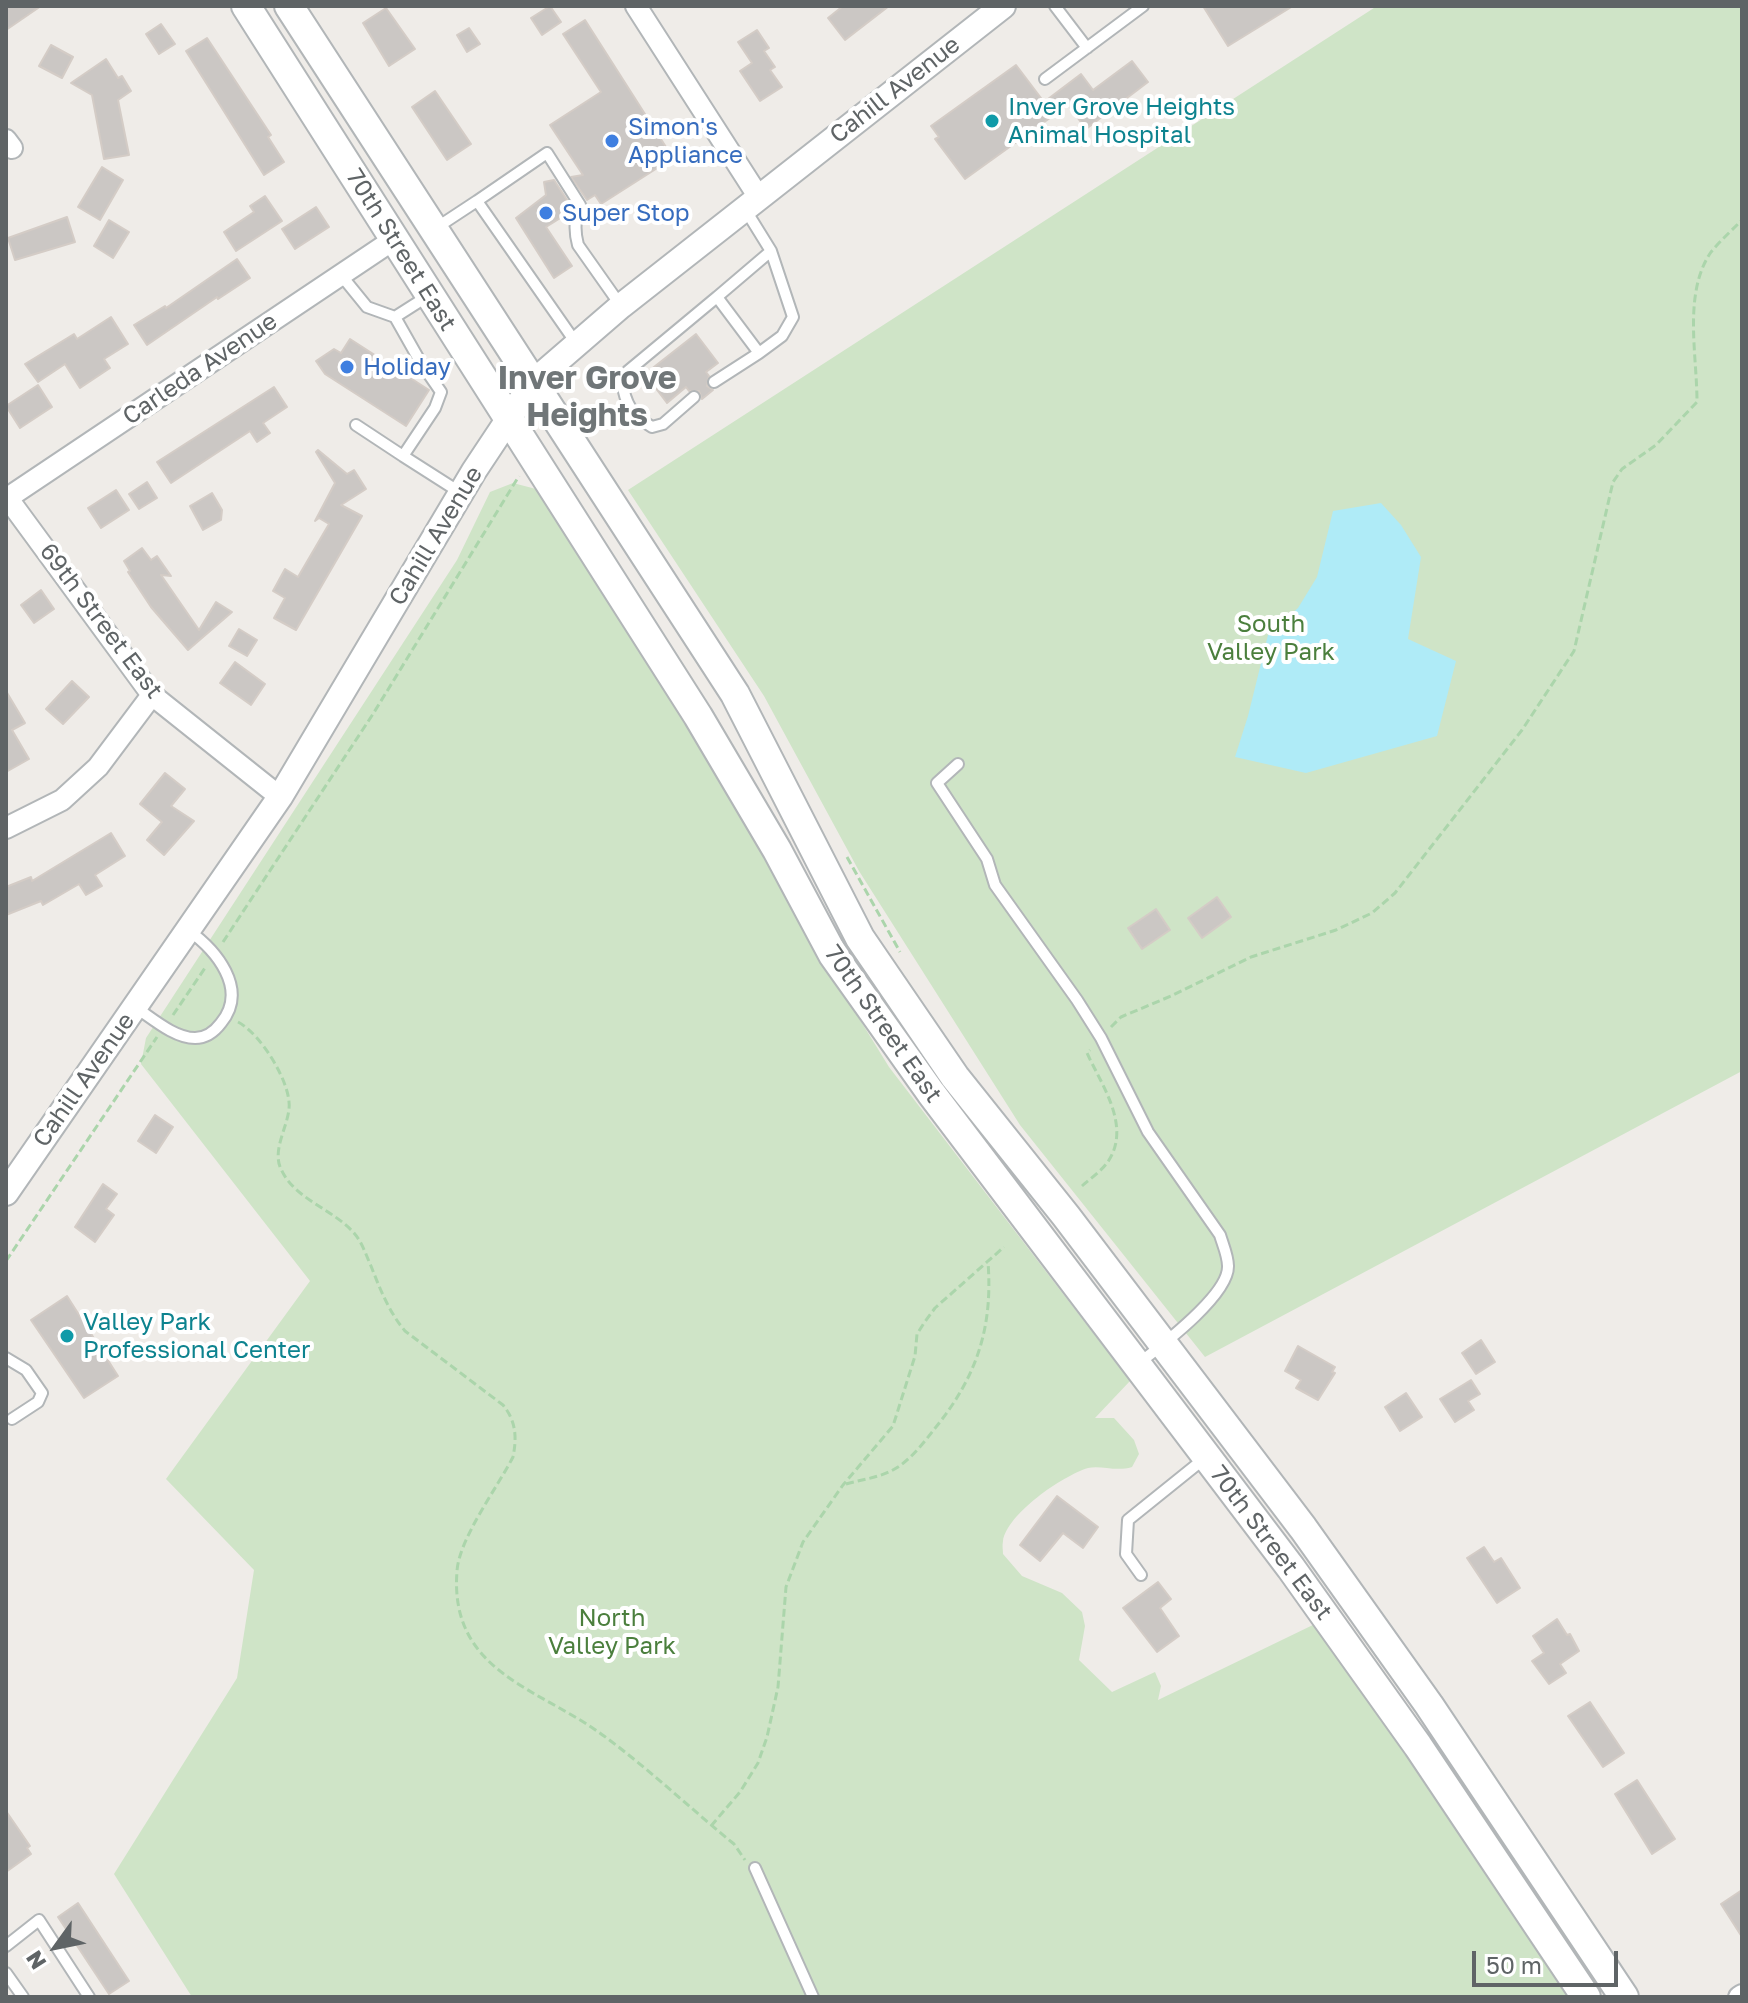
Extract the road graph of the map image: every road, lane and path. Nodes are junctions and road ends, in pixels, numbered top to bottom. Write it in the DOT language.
graph roads {
  1 [pos="246,6"];
  2 [pos="289,6"];
  3 [pos="636,6"];
  4 [pos="1003,6"];
  5 [pos="1055,6"];
  6 [pos="1143,6"];
  7 [pos="1087,48"];
  8 [pos="1045,79"];
  9 [pos="477,201"];
  10 [pos="751,202"];
  11 [pos="1742,220"];
  12 [pos="433,229"];
  13 [pos="393,240"];
  14 [pos="771,251"];
  15 [pos="341,275"];
  16 [pos="429,295"];
  17 [pos="717,297"];
  18 [pos="621,306"];
  19 [pos="395,317"];
  20 [pos="576,343"];
  21 [pos="759,353"];
  22 [pos="533,382"];
  23 [pos="714,382"];
  24 [pos="694,397"];
  25 [pos="509,421"];
  26 [pos="356,425"];
  27 [pos="531,455"];
  28 [pos="403,456"];
  29 [pos="461,493"];
  30 [pos="7,498"];
  31 [pos="152,695"];
  32 [pos="958,764"];
  33 [pos="280,797"];
  34 [pos="6,828"];
  35 [pos="845,852"];
  36 [pos="188,930"];
  37 [pos="215,954"];
  38 [pos="904,959"];
  39 [pos="135,1007"];
  40 [pos="226,1016"];
  41 [pos="1121,1017"];
  42 [pos="165,1027"];
  43 [pos="1087,1053"];
  44 [pos="1082,1186"];
  45 [pos="6,1193"];
  46 [pos="1004,1247"];
  47 [pos="6,1261"];
  48 [pos="988,1261"];
  49 [pos="1162,1345"];
  50 [pos="6,1358"];
  51 [pos="1137,1365"];
  52 [pos="12,1419"];
  53 [pos="1207,1457"];
  54 [pos="843,1485"];
  55 [pos="1141,1575"];
  56 [pos="711,1826"];
  57 [pos="755,1868"];
  58 [pos="6,1946"];
  59 [pos="6,1973"];
  60 [pos="23,1997"];
  61 [pos="89,1997"];
  62 [pos="813,1997"];
  63 [pos="1586,1997"];
  64 [pos="1624,1997"];
  1 -- 13 [label="main road, 70th Street East"];
  2 -- 12 [label="main road, 70th Street East"];
  3 -- 10 [label="street"];
  4 -- 10 [label="street, Cahill Avenue"];
  5 -- 7 [label="lane"];
  6 -- 7 [label="lane"];
  7 -- 8 [label="lane"];
  9 -- 12 [label="lane"];
  9 -- 18 [label="lane"];
  9 -- 20 [label="lane"];
  10 -- 14 [label="lane"];
  10 -- 18 [label="street, Cahill Avenue"];
  11 -- 41 [label="path"];
  12 -- 22 [label="main road, 70th Street East"];
  13 -- 15 [label="street, Carleda Avenue"];
  13 -- 16 [label="main road, 70th Street East"];
  14 -- 17 [label="lane"];
  14 -- 21 [label="lane"];
  15 -- 19 [label="lane"];
  15 -- 30 [label="street, Carleda Avenue"];
  16 -- 19 [label="lane"];
  16 -- 25 [label="main road, 70th Street East"];
  17 -- 21 [label="lane"];
  17 -- 24 [label="lane"];
  18 -- 20 [label="street, Cahill Avenue"];
  19 -- 28 [label="lane"];
  20 -- 22 [label="street, Cahill Avenue"];
  21 -- 23 [label="lane"];
  22 -- 25 [label="street, Cahill Avenue"];
  22 -- 49 [label="main road, 70th Street East"];
  25 -- 27 [label="main road, 70th Street East"];
  25 -- 29 [label="street, Cahill Avenue"];
  26 -- 28 [label="lane"];
  27 -- 37 [label="path"];
  27 -- 51 [label="main road, 70th Street East"];
  28 -- 29 [label="lane"];
  29 -- 33 [label="street, Cahill Avenue"];
  30 -- 31 [label="street, 69th Street East"];
  31 -- 33 [label="street, 69th Street East"];
  31 -- 34 [label="street"];
  32 -- 49 [label="lane"];
  33 -- 36 [label="street, Cahill Avenue"];
  35 -- 38 [label="path"];
  36 -- 37 [label="lane"];
  36 -- 39 [label="street, Cahill Avenue"];
  37 -- 40 [label="lane"];
  37 -- 42 [label="path"];
  39 -- 42 [label="lane"];
  39 -- 45 [label="street, Cahill Avenue"];
  40 -- 42 [label="lane"];
  40 -- 56 [label="path"];
  42 -- 47 [label="path"];
  43 -- 44 [label="path"];
  46 -- 48 [label="path"];
  48 -- 54 [label="path"];
  48 -- 54 [label="path"];
  49 -- 51 [label="lane"];
  49 -- 64 [label="main road, 70th Street East"];
  50 -- 52 [label="lane"];
  51 -- 53 [label="main road, 70th Street East"];
  53 -- 55 [label="lane"];
  53 -- 63 [label="main road, 70th Street East"];
  54 -- 56 [label="path"];
  56 -- 57 [label="path"];
  57 -- 62 [label="lane"];
  58 -- 61 [label="lane"];
  59 -- 60 [label="lane"];
}
